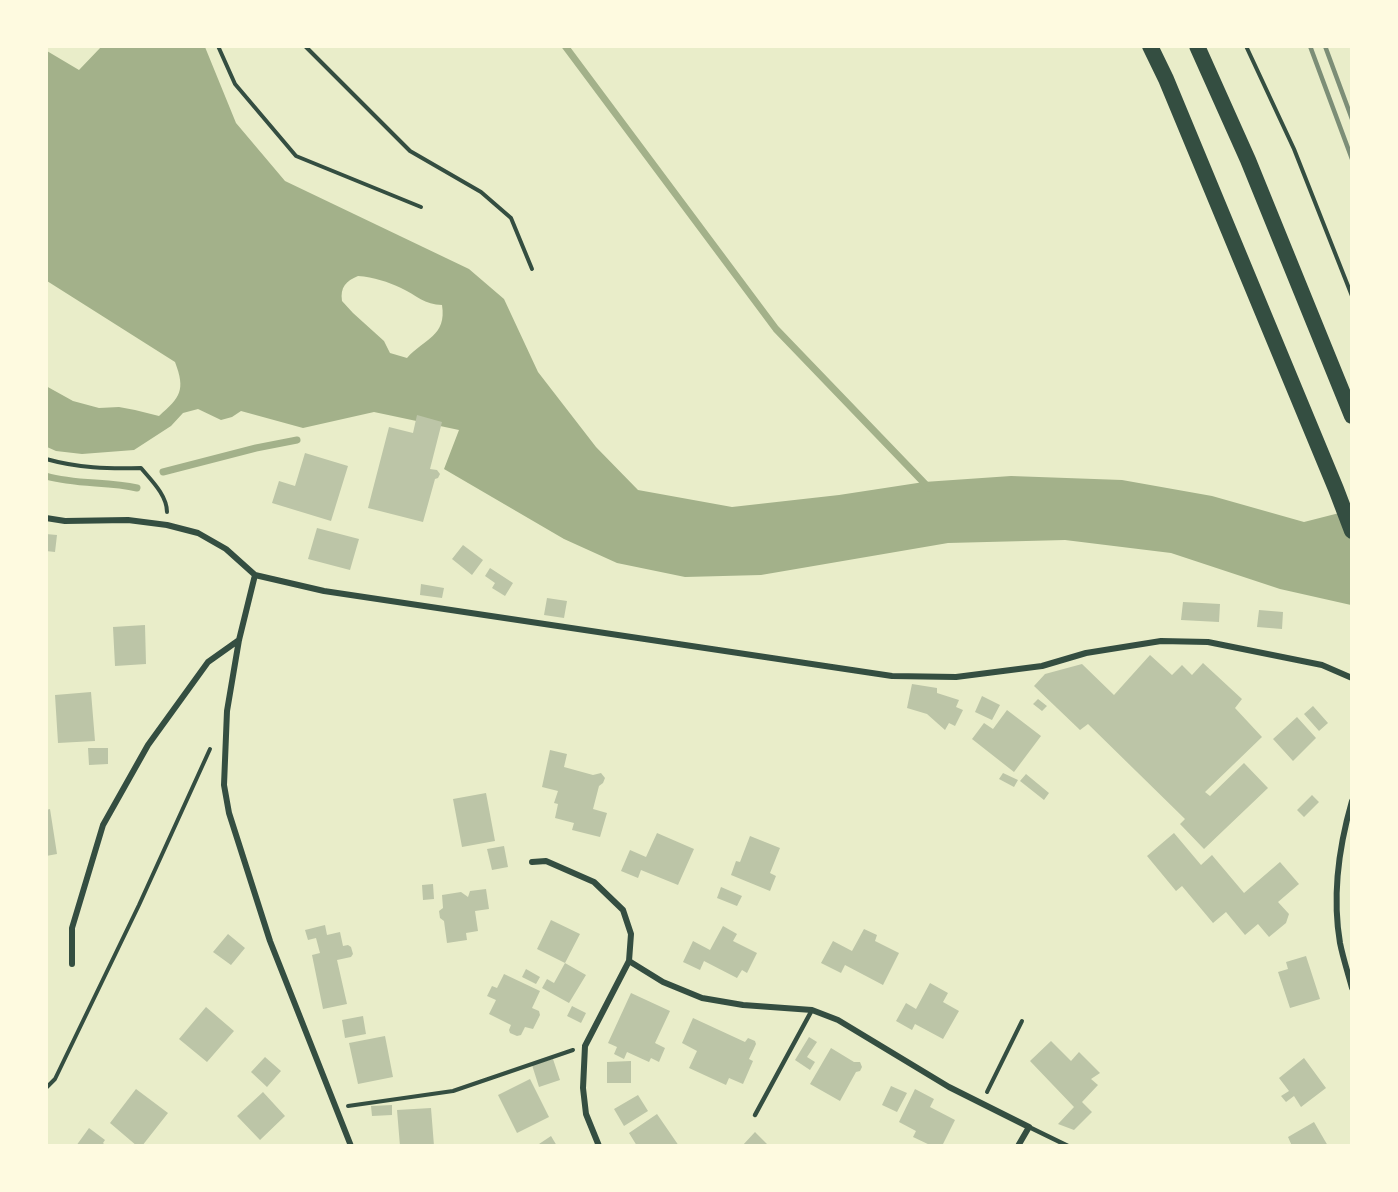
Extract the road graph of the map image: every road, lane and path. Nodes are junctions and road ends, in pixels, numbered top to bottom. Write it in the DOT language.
graph roads {
  1 [pos="218,46"];
  2 [pos="305,46"];
  3 [pos="1150,46"];
  4 [pos="1197,46"];
  5 [pos="1246,46"];
  6 [pos="421,207"];
  7 [pos="532,268"];
  8 [pos="1352,296"];
  9 [pos="1352,416"];
  10 [pos="46,459"];
  11 [pos="46,518"];
  12 [pos="167,525"];
  13 [pos="1352,531"];
  14 [pos="255,575"];
  15 [pos="239,640"];
  16 [pos="1352,678"];
  17 [pos="211,747"];
  18 [pos="1352,801"];
  19 [pos="532,862"];
  20 [pos="629,961"];
  21 [pos="72,964"];
  22 [pos="1352,988"];
  23 [pos="812,1010"];
  24 [pos="1022,1021"];
  25 [pos="585,1046"];
  26 [pos="46,1088"];
  27 [pos="981,1103"];
  28 [pos="335,1108"];
  29 [pos="754,1115"];
  30 [pos="1029,1127"];
  31 [pos="351,1146"];
  32 [pos="599,1146"];
  33 [pos="1018,1146"];
  34 [pos="1068,1146"];
  1 -- 6 [label="path"];
  2 -- 7 [label="path"];
  3 -- 13 [label="highway"];
  4 -- 9 [label="highway"];
  5 -- 8 [label="path"];
  10 -- 12 [label="path"];
  11 -- 12 [label="street"];
  12 -- 14 [label="street"];
  14 -- 15 [label="street"];
  14 -- 16 [label="street"];
  15 -- 21 [label="street"];
  15 -- 28 [label="street"];
  17 -- 26 [label="path"];
  18 -- 22 [label="street"];
  19 -- 20 [label="street"];
  20 -- 23 [label="street"];
  20 -- 25 [label="street"];
  23 -- 27 [label="street"];
  23 -- 29 [label="lane"];
  24 -- 27 [label="path"];
  25 -- 28 [label="path"];
  25 -- 32 [label="street"];
  27 -- 30 [label="street"];
  28 -- 31 [label="street"];
  30 -- 33 [label="street"];
  30 -- 34 [label="lane"];
}
